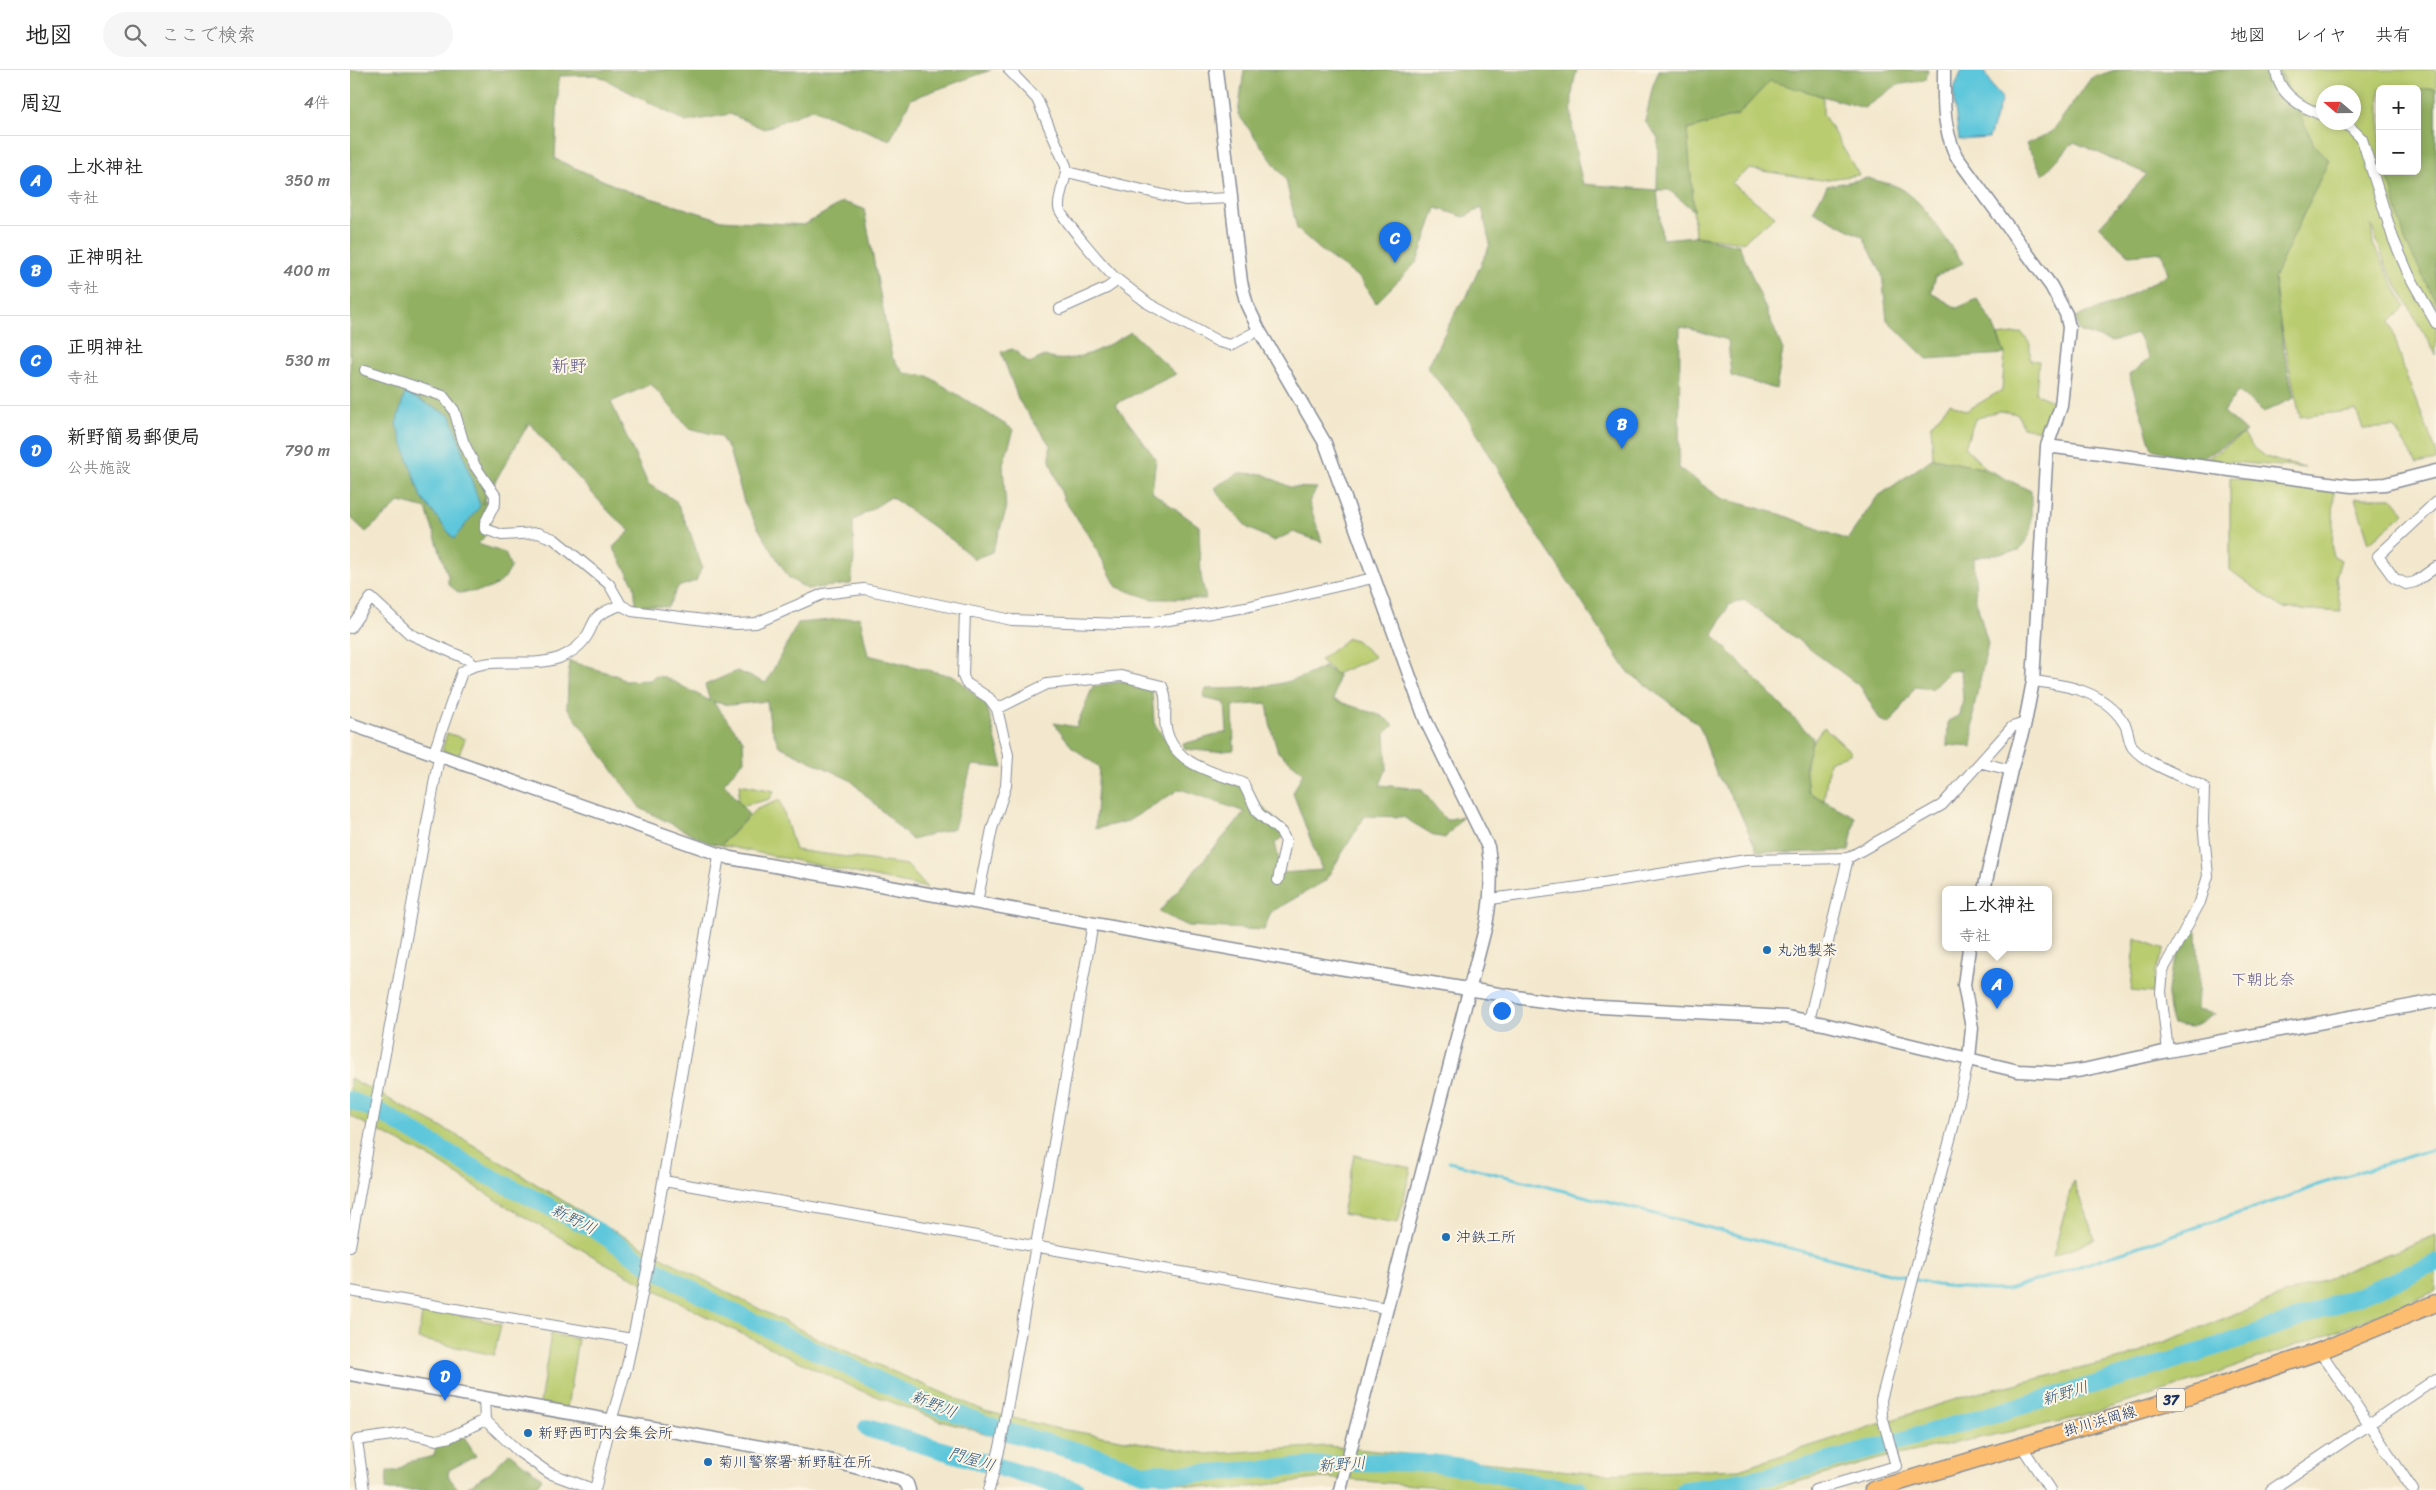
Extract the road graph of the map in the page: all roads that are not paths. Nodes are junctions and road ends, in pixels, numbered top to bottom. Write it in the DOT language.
graph roads {
  1 [pos="1008,70"];
  2 [pos="1216,70"];
  3 [pos="1944,70"];
  4 [pos="2276,70"];
  5 [pos="2316,113"];
  6 [pos="2353,130"];
  7 [pos="1067,172"];
  8 [pos="1231,198"];
  9 [pos="1118,280"];
  10 [pos="1060,309"];
  11 [pos="2436,323"];
  12 [pos="1259,330"];
  13 [pos="365,370"];
  14 [pos="2047,446"];
  15 [pos="2436,470"];
  16 [pos="2436,502"];
  17 [pos="2436,567"];
  18 [pos="1373,578"];
  19 [pos="621,605"];
  20 [pos="965,610"];
  21 [pos="350,628"];
  22 [pos="473,664"];
  23 [pos="2033,681"];
  24 [pos="997,709"];
  25 [pos="2025,723"];
  26 [pos="350,724"];
  27 [pos="436,756"];
  28 [pos="1982,762"];
  29 [pos="2011,770"];
  30 [pos="719,856"];
  31 [pos="1848,858"];
  32 [pos="1278,880"];
  33 [pos="1985,886"];
  34 [pos="1491,898"];
  35 [pos="977,902"];
  36 [pos="1093,923"];
  37 [pos="1968,951"];
  38 [pos="1470,990"];
  39 [pos="2436,1001"];
  40 [pos="1810,1021"];
  41 [pos="2168,1051"];
  42 [pos="1969,1058"];
  43 [pos="664,1181"];
  44 [pos="353,1209"];
  45 [pos="350,1246"];
  46 [pos="1034,1246"];
  47 [pos="350,1291"];
  48 [pos="2436,1303"];
  49 [pos="1386,1308"];
  50 [pos="632,1339"];
  51 [pos="2320,1351"];
  52 [pos="350,1374"];
  53 [pos="2436,1379"];
  54 [pos="484,1398"];
  55 [pos="486,1420"];
  56 [pos="611,1421"];
  57 [pos="2369,1424"];
  58 [pos="353,1440"];
  59 [pos="2020,1445"];
  60 [pos="1342,1485"];
  61 [pos="364,1490"];
  62 [pos="595,1490"];
  63 [pos="909,1490"];
  64 [pos="989,1490"];
  65 [pos="1815,1490"];
  66 [pos="1873,1490"];
  67 [pos="2050,1490"];
  68 [pos="2271,1490"];
  69 [pos="2413,1490"];
  1 -- 7 [label="street"];
  2 -- 8 [label="street"];
  3 -- 14 [label="street"];
  4 -- 5 [label="street"];
  6 -- 11 [label="street"];
  7 -- 8 [label="street"];
  7 -- 9 [label="street"];
  8 -- 12 [label="street"];
  9 -- 10 [label="street"];
  9 -- 12 [label="street"];
  12 -- 18 [label="street"];
  13 -- 19 [label="street"];
  14 -- 15 [label="street"];
  14 -- 23 [label="street"];
  16 -- 17 [label="street"];
  18 -- 20 [label="street"];
  18 -- 34 [label="street"];
  19 -- 20 [label="street"];
  19 -- 22 [label="street"];
  20 -- 24 [label="street"];
  21 -- 22 [label="street"];
  22 -- 27 [label="street"];
  23 -- 25 [label="street"];
  23 -- 41 [label="street"];
  24 -- 32 [label="street"];
  24 -- 35 [label="street"];
  25 -- 28 [label="street"];
  25 -- 29 [label="street"];
  26 -- 27 [label="street"];
  27 -- 30 [label="street"];
  27 -- 44 [label="street"];
  28 -- 29 [label="street"];
  28 -- 31 [label="street"];
  29 -- 33 [label="street"];
  30 -- 35 [label="street"];
  30 -- 43 [label="street"];
  31 -- 34 [label="street"];
  31 -- 40 [label="street"];
  34 -- 38 [label="street"];
  35 -- 36 [label="street"];
  36 -- 38 [label="street"];
  36 -- 46 [label="street"];
  37 -- 42 [label="street"];
  38 -- 40 [label="street"];
  38 -- 49 [label="street"];
  39 -- 41 [label="street"];
  40 -- 42 [label="street"];
  41 -- 42 [label="street"];
  42 -- 65 [label="street"];
  43 -- 46 [label="street"];
  43 -- 50 [label="street"];
  44 -- 45 [label="street"];
  46 -- 49 [label="street"];
  46 -- 64 [label="street"];
  47 -- 50 [label="street"];
  48 -- 51 [label="main road, 掛川浜岡線 / 37"];
  49 -- 60 [label="street"];
  50 -- 56 [label="street"];
  51 -- 57 [label="street"];
  51 -- 59 [label="main road, 掛川浜岡線 / 37"];
  52 -- 54 [label="street"];
  53 -- 57 [label="street"];
  54 -- 55 [label="street"];
  54 -- 56 [label="street"];
  55 -- 58 [label="street"];
  55 -- 62 [label="street"];
  56 -- 62 [label="street"];
  56 -- 63 [label="street"];
  57 -- 68 [label="street"];
  57 -- 69 [label="street"];
  58 -- 61 [label="street"];
  59 -- 66 [label="main road, 掛川浜岡線 / 37"];
  59 -- 67 [label="street"];
}
